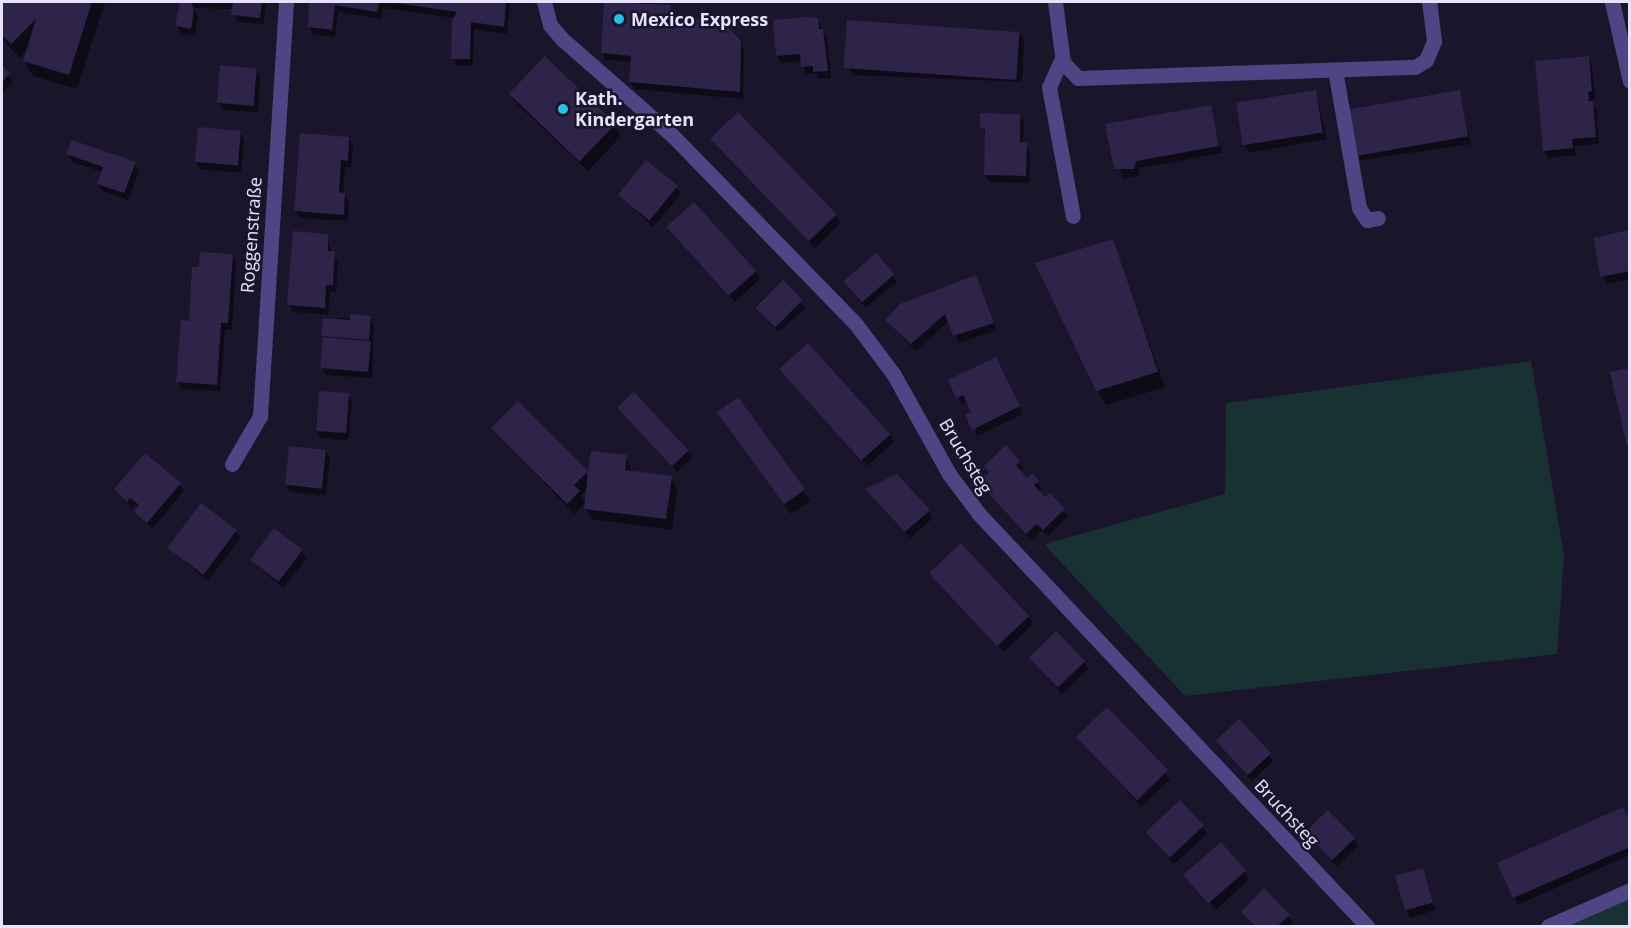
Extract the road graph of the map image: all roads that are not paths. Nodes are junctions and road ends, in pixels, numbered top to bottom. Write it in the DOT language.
graph roads {
  1 [pos="286,2"];
  2 [pos="544,2"];
  3 [pos="1055,2"];
  4 [pos="1429,2"];
  5 [pos="1611,2"];
  6 [pos="1062,58"];
  7 [pos="1335,70"];
  8 [pos="1629,81"];
  9 [pos="1073,216"];
  10 [pos="1378,218"];
  11 [pos="232,464"];
  12 [pos="1629,890"];
  13 [pos="1367,927"];
  14 [pos="1548,927"];
  1 -- 11 [label="street, Roggenstraße"];
  2 -- 13 [label="street, Bruchsteg"];
  3 -- 6 [label="street"];
  4 -- 7 [label="street"];
  5 -- 8 [label="street"];
  6 -- 7 [label="street"];
  6 -- 9 [label="street"];
  7 -- 10 [label="street"];
  12 -- 14 [label="street"];
}
